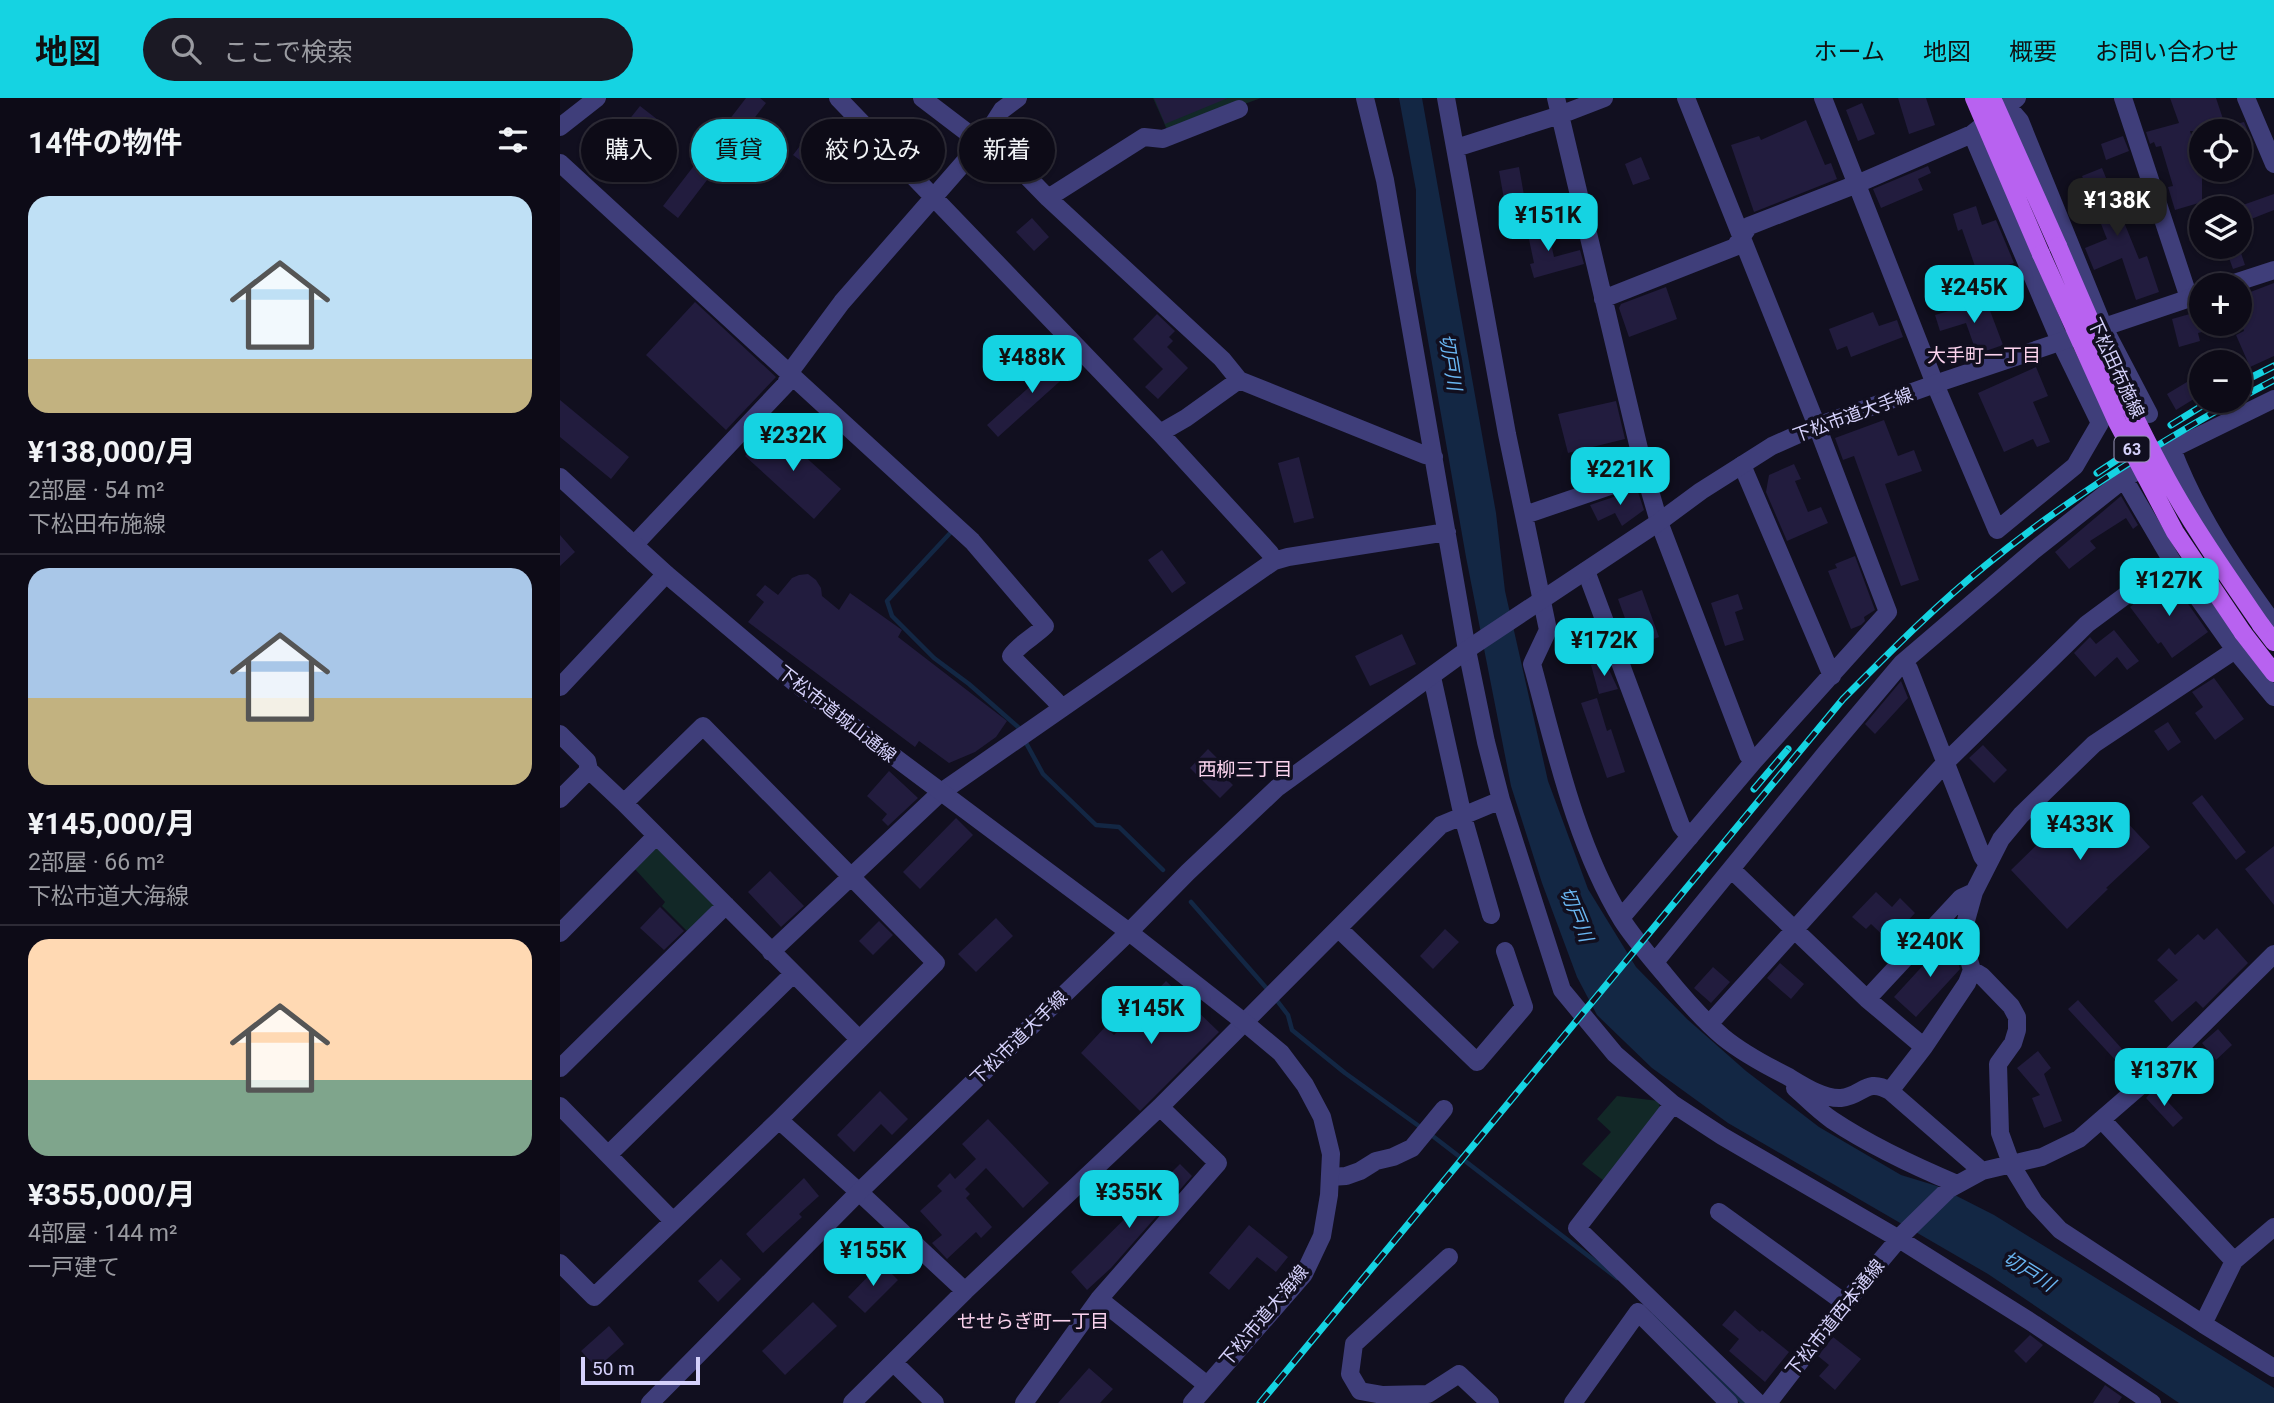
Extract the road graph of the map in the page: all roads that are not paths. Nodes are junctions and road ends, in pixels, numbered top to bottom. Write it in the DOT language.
graph roads {
  1 [pos="597,98"];
  2 [pos="838,98"];
  3 [pos="922,98"];
  4 [pos="1018,98"];
  5 [pos="1365,98"];
  6 [pos="1446,98"];
  7 [pos="1604,98"];
  8 [pos="1686,98"];
  9 [pos="1823,98"];
  10 [pos="1973,98"];
  11 [pos="2123,98"];
  12 [pos="2246,98"];
  13 [pos="2004,103"];
  14 [pos="1558,107"];
  15 [pos="1239,109"];
  16 [pos="996,119"];
  17 [pos="959,126"];
  18 [pos="560,127"];
  19 [pos="1978,128"];
  20 [pos="1456,148"];
  21 [pos="2272,152"];
  22 [pos="560,163"];
  23 [pos="959,167"];
  24 [pos="1032,182"];
  25 [pos="1857,184"];
  26 [pos="932,197"];
  27 [pos="1048,198"];
  28 [pos="1742,235"];
  29 [pos="2274,270"];
  30 [pos="2252,277"];
  31 [pos="2189,280"];
  32 [pos="2189,298"];
  33 [pos="1603,299"];
  34 [pos="2104,328"];
  35 [pos="2060,341"];
  36 [pos="790,372"];
  37 [pos="1239,380"];
  38 [pos="1936,384"];
  39 [pos="2274,399"];
  40 [pos="2149,414"];
  41 [pos="1817,426"];
  42 [pos="1160,433"];
  43 [pos="2172,449"];
  44 [pos="1434,457"];
  45 [pos="1742,465"];
  46 [pos="1645,474"];
  47 [pos="560,477"];
  48 [pos="2124,478"];
  49 [pos="1525,516"];
  50 [pos="1659,522"];
  51 [pos="1447,532"];
  52 [pos="634,545"];
  53 [pos="1274,561"];
  54 [pos="2172,561"];
  55 [pos="1586,571"];
  56 [pos="666,574"];
  57 [pos="1539,600"];
  58 [pos="2268,624"];
  59 [pos="2274,642"];
  60 [pos="1471,648"];
  61 [pos="2235,650"];
  62 [pos="1902,663"];
  63 [pos="2274,673"];
  64 [pos="1832,676"];
  65 [pos="1432,677"];
  66 [pos="560,687"];
  67 [pos="2274,697"];
  68 [pos="1061,708"];
  69 [pos="560,734"];
  70 [pos="1754,761"];
  71 [pos="1946,762"];
  72 [pos="589,770"];
  73 [pos="940,793"];
  74 [pos="560,799"];
  75 [pos="1501,800"];
  76 [pos="624,803"];
  77 [pos="1463,817"];
  78 [pos="655,836"];
  79 [pos="1690,836"];
  80 [pos="1988,864"];
  81 [pos="1731,869"];
  82 [pos="852,877"];
  83 [pos="1975,892"];
  84 [pos="726,905"];
  85 [pos="1491,915"];
  86 [pos="1621,918"];
  87 [pos="1339,929"];
  88 [pos="1795,929"];
  89 [pos="1129,932"];
  90 [pos="560,933"];
  91 [pos="1505,951"];
  92 [pos="771,952"];
  93 [pos="2274,954"];
  94 [pos="1655,962"];
  95 [pos="1972,971"];
  96 [pos="793,974"];
  97 [pos="1867,999"];
  98 [pos="1244,1022"];
  99 [pos="1710,1023"];
  100 [pos="859,1039"];
  101 [pos="1924,1047"];
  102 [pos="560,1068"];
  103 [pos="1784,1075"];
  104 [pos="1890,1091"];
  105 [pos="1673,1104"];
  106 [pos="560,1106"];
  107 [pos="1160,1107"];
  108 [pos="1444,1109"];
  109 [pos="779,1120"];
  110 [pos="2102,1120"];
  111 [pos="609,1154"];
  112 [pos="2012,1166"];
  113 [pos="1982,1171"];
  114 [pos="1330,1177"];
  115 [pos="1953,1186"];
  116 [pos="859,1192"];
  117 [pos="1719,1212"];
  118 [pos="673,1221"];
  119 [pos="2274,1227"];
  120 [pos="1901,1237"];
  121 [pos="1448,1257"];
  122 [pos="2234,1261"];
  123 [pos="560,1263"];
  124 [pos="964,1291"];
  125 [pos="1099,1299"];
  126 [pos="1845,1303"];
  127 [pos="2203,1324"];
  128 [pos="894,1363"];
  129 [pos="2274,1368"];
  130 [pos="1207,1385"];
  131 [pos="1382,1399"];
  132 [pos="650,1403"];
  133 [pos="852,1403"];
  134 [pos="935,1403"];
  135 [pos="1024,1403"];
  136 [pos="1192,1403"];
  137 [pos="1490,1403"];
  138 [pos="1573,1403"];
  139 [pos="1729,1403"];
  140 [pos="1758,1403"];
  141 [pos="1768,1403"];
  142 [pos="2152,1403"];
  1 -- 18 [label="street"];
  2 -- 26 [label="street"];
  3 -- 17 [label="street"];
  4 -- 16 [label="street"];
  5 -- 44 [label="street"];
  6 -- 20 [label="street"];
  7 -- 14 [label="street"];
  8 -- 28 [label="street"];
  9 -- 25 [label="street"];
  10 -- 19 [label="main road, 下松田布施線 / 63"];
  11 -- 31 [label="street"];
  12 -- 21 [label="street"];
  13 -- 19 [label="street"];
  13 -- 34 [label="street"];
  13 -- 58 [label="main road, 下松田布施線 / 63, bridge"];
  14 -- 20 [label="street"];
  14 -- 33 [label="street"];
  15 -- 27 [label="street"];
  19 -- 25 [label="street"];
  19 -- 35 [label="street"];
  19 -- 63 [label="main road, 下松田布施線 / 63, bridge"];
  20 -- 49 [label="street"];
  22 -- 36 [label="street"];
  23 -- 26 [label="street"];
  24 -- 27 [label="street"];
  25 -- 28 [label="street"];
  25 -- 38 [label="street"];
  26 -- 36 [label="street"];
  26 -- 42 [label="street"];
  27 -- 37 [label="street"];
  28 -- 33 [label="street"];
  28 -- 41 [label="street"];
  29 -- 30 [label="street"];
  32 -- 34 [label="street, 下松市道大手線"];
  33 -- 46 [label="street"];
  34 -- 35 [label="street, 下松市道大手線"];
  34 -- 40 [label="street"];
  35 -- 38 [label="street, 下松市道大手線"];
  35 -- 38 [label="street"];
  36 -- 52 [label="street"];
  36 -- 68 [label="street"];
  37 -- 42 [label="street"];
  37 -- 44 [label="street"];
  38 -- 41 [label="street, 下松市道大手線"];
  39 -- 43 [label="street"];
  41 -- 45 [label="street, 下松市道大手線"];
  41 -- 64 [label="street"];
  42 -- 53 [label="street"];
  43 -- 48 [label="street"];
  43 -- 58 [label="street"];
  44 -- 51 [label="street"];
  45 -- 50 [label="street, 下松市道大手線"];
  45 -- 64 [label="street"];
  46 -- 49 [label="street"];
  46 -- 50 [label="street"];
  47 -- 52 [label="street, 下松市道城山通線"];
  48 -- 54 [label="street"];
  48 -- 62 [label="street"];
  49 -- 57 [label="street"];
  50 -- 55 [label="street, 下松市道大手線"];
  50 -- 70 [label="street"];
  51 -- 53 [label="street"];
  51 -- 60 [label="street"];
  52 -- 56 [label="street, 下松市道城山通線"];
  53 -- 68 [label="street"];
  54 -- 61 [label="street"];
  54 -- 71 [label="street"];
  55 -- 57 [label="street, 下松市道大手線"];
  55 -- 79 [label="street"];
  56 -- 66 [label="street"];
  56 -- 73 [label="street, 下松市道城山通線"];
  57 -- 60 [label="street, 下松市道大手線"];
  57 -- 86 [label="street"];
  58 -- 59 [label="main road, 下松田布施線 / 63"];
  60 -- 65 [label="street, 下松市道大手線"];
  60 -- 75 [label="street"];
  61 -- 67 [label="street"];
  61 -- 80 [label="street"];
  62 -- 71 [label="street"];
  62 -- 81 [label="street"];
  64 -- 70 [label="street"];
  65 -- 77 [label="street"];
  65 -- 89 [label="street, 下松市道大手線"];
  68 -- 73 [label="street"];
  69 -- 72 [label="street"];
  70 -- 79 [label="street"];
  71 -- 80 [label="street"];
  71 -- 88 [label="street"];
  72 -- 74 [label="street"];
  72 -- 76 [label="street"];
  73 -- 82 [label="street"];
  73 -- 89 [label="street, 下松市道城山通線"];
  75 -- 77 [label="street"];
  75 -- 105 [label="street"];
  76 -- 78 [label="street"];
  76 -- 82 [label="street"];
  77 -- 85 [label="street"];
  77 -- 87 [label="street"];
  78 -- 84 [label="street"];
  78 -- 90 [label="street"];
  79 -- 86 [label="street"];
  80 -- 83 [label="street"];
  81 -- 88 [label="street"];
  81 -- 94 [label="street"];
  82 -- 92 [label="street"];
  82 -- 100 [label="street"];
  83 -- 95 [label="street"];
  83 -- 97 [label="street"];
  84 -- 92 [label="street"];
  84 -- 102 [label="street"];
  86 -- 94 [label="street"];
  87 -- 91 [label="street"];
  87 -- 98 [label="street"];
  88 -- 97 [label="street"];
  88 -- 99 [label="street"];
  89 -- 98 [label="street, 下松市道大海線"];
  89 -- 116 [label="street, 下松市道大手線"];
  92 -- 96 [label="street"];
  93 -- 110 [label="street"];
  94 -- 99 [label="street"];
  95 -- 101 [label="street"];
  95 -- 112 [label="street"];
  96 -- 100 [label="street"];
  96 -- 111 [label="street"];
  97 -- 101 [label="street"];
  98 -- 107 [label="street"];
  98 -- 114 [label="street, 下松市道大海線"];
  99 -- 103 [label="street"];
  100 -- 109 [label="street"];
  101 -- 104 [label="street"];
  103 -- 104 [label="street"];
  103 -- 115 [label="street"];
  104 -- 113 [label="street"];
  105 -- 120 [label="street"];
  105 -- 140 [label="street"];
  106 -- 111 [label="street"];
  107 -- 124 [label="street"];
  107 -- 125 [label="street"];
  108 -- 114 [label="street"];
  109 -- 116 [label="street"];
  109 -- 118 [label="street"];
  110 -- 112 [label="street"];
  110 -- 122 [label="street"];
  111 -- 118 [label="street"];
  112 -- 113 [label="street"];
  112 -- 127 [label="street"];
  113 -- 115 [label="street"];
  114 -- 130 [label="street, 下松市道大海線"];
  115 -- 120 [label="street, 下松市道西本通線"];
  116 -- 124 [label="street"];
  116 -- 132 [label="street, 下松市道大手線"];
  117 -- 126 [label="street"];
  118 -- 123 [label="street"];
  119 -- 122 [label="street"];
  120 -- 126 [label="street, 下松市道西本通線"];
  120 -- 142 [label="street"];
  121 -- 131 [label="street"];
  122 -- 127 [label="street"];
  124 -- 128 [label="street"];
  125 -- 130 [label="street"];
  125 -- 135 [label="street"];
  126 -- 141 [label="street, 下松市道西本通線"];
  127 -- 129 [label="street"];
  128 -- 133 [label="street"];
  128 -- 134 [label="street"];
  130 -- 136 [label="street, 下松市道大海線"];
  131 -- 137 [label="street"];
  138 -- 139 [label="street"];
}
